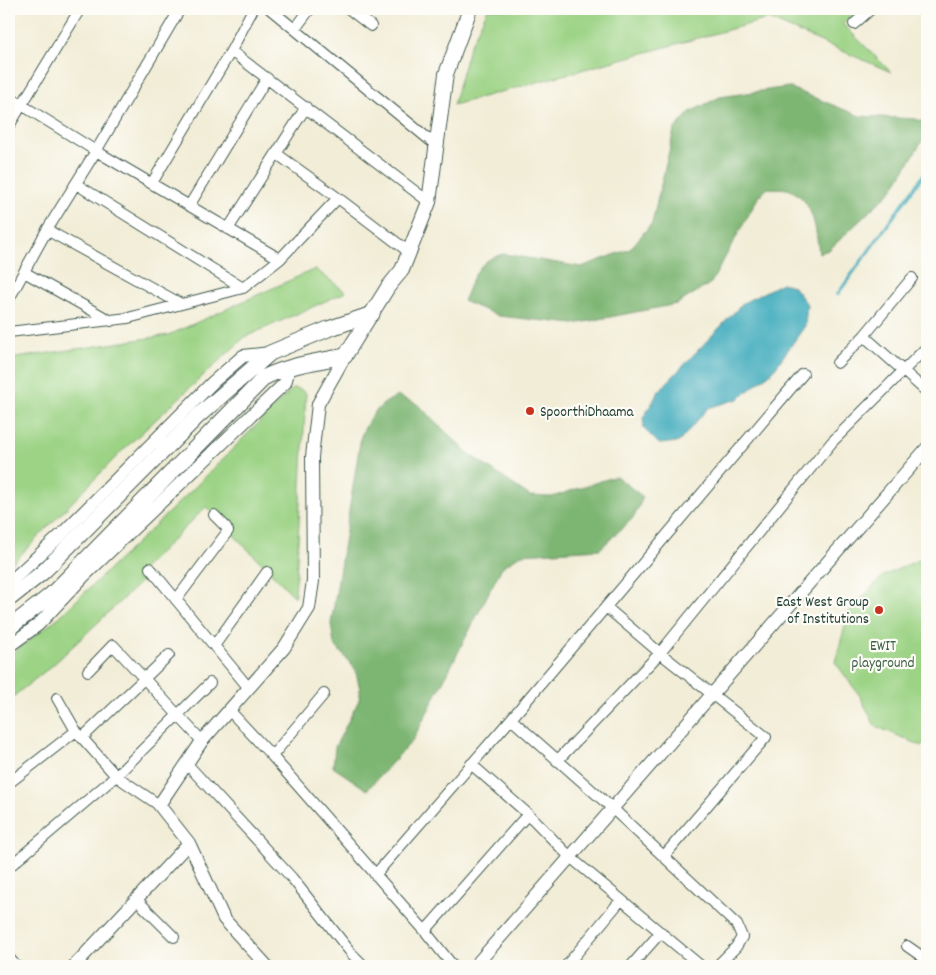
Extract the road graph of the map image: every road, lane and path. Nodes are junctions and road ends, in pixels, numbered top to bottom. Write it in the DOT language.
graph roads {
  1 [pos="80,9"];
  2 [pos="253,9"];
  3 [pos="270,9"];
  4 [pos="310,9"];
  5 [pos="349,9"];
  6 [pos="470,9"];
  7 [pos="870,9"];
  8 [pos="175,12"];
  9 [pos="854,24"];
  10 [pos="371,26"];
  11 [pos="295,30"];
  12 [pos="232,51"];
  13 [pos="267,78"];
  14 [pos="9,96"];
  15 [pos="22,104"];
  16 [pos="306,107"];
  17 [pos="9,126"];
  18 [pos="437,146"];
  19 [pos="96,151"];
  20 [pos="277,154"];
  21 [pos="152,183"];
  22 [pos="76,184"];
  23 [pos="338,198"];
  24 [pos="429,202"];
  25 [pos="189,206"];
  26 [pos="47,230"];
  27 [pos="228,230"];
  28 [pos="409,252"];
  29 [pos="280,259"];
  30 [pos="24,272"];
  31 [pos="912,278"];
  32 [pos="243,288"];
  33 [pos="9,298"];
  34 [pos="181,304"];
  35 [pos="372,314"];
  36 [pos="111,321"];
  37 [pos="9,332"];
  38 [pos="864,336"];
  39 [pos="927,347"];
  40 [pos="270,352"];
  41 [pos="345,356"];
  42 [pos="837,363"];
  43 [pos="289,369"];
  44 [pos="902,371"];
  45 [pos="803,374"];
  46 [pos="927,392"];
  47 [pos="927,448"];
  48 [pos="214,515"];
  49 [pos="150,568"];
  50 [pos="267,572"];
  51 [pos="9,583"];
  52 [pos="9,599"];
  53 [pos="176,600"];
  54 [pos="606,607"];
  55 [pos="9,628"];
  56 [pos="9,646"];
  57 [pos="214,646"];
  58 [pos="660,653"];
  59 [pos="169,655"];
  60 [pos="88,671"];
  61 [pos="144,679"];
  62 [pos="210,683"];
  63 [pos="248,687"];
  64 [pos="324,694"];
  65 [pos="712,695"];
  66 [pos="57,698"];
  67 [pos="229,710"];
  68 [pos="178,715"];
  69 [pos="511,719"];
  70 [pos="79,734"];
  71 [pos="202,741"];
  72 [pos="272,756"];
  73 [pos="557,761"];
  74 [pos="187,764"];
  75 [pos="471,764"];
  76 [pos="116,776"];
  77 [pos="9,783"];
  78 [pos="159,805"];
  79 [pos="612,808"];
  80 [pos="528,814"];
  81 [pos="189,843"];
  82 [pos="664,856"];
  83 [pos="570,857"];
  84 [pos="9,866"];
  85 [pos="375,875"];
  86 [pos="136,899"];
  87 [pos="621,900"];
  88 [pos="425,931"];
  89 [pos="661,932"];
  90 [pos="174,937"];
  91 [pos="907,946"];
  92 [pos="9,958"];
  93 [pos="927,960"];
  94 [pos="16,966"];
  95 [pos="74,966"];
  96 [pos="267,966"];
  97 [pos="364,966"];
  98 [pos="453,966"];
  99 [pos="476,966"];
  100 [pos="566,966"];
  101 [pos="632,966"];
  102 [pos="701,966"];
  103 [pos="717,966"];
  1 -- 15 [label="street"];
  2 -- 12 [label="street"];
  3 -- 11 [label="street"];
  4 -- 11 [label="street"];
  5 -- 10 [label="street"];
  6 -- 18 [label="main road"];
  7 -- 9 [label="street"];
  8 -- 19 [label="street"];
  11 -- 18 [label="street"];
  12 -- 13 [label="street"];
  12 -- 21 [label="street"];
  13 -- 16 [label="street"];
  13 -- 25 [label="street"];
  14 -- 15 [label="street"];
  15 -- 17 [label="street"];
  15 -- 19 [label="street"];
  16 -- 20 [label="street"];
  16 -- 24 [label="street"];
  18 -- 24 [label="main road"];
  19 -- 21 [label="street"];
  19 -- 22 [label="street"];
  20 -- 23 [label="street"];
  20 -- 27 [label="street"];
  21 -- 25 [label="street"];
  22 -- 26 [label="street"];
  22 -- 32 [label="street"];
  23 -- 28 [label="street"];
  23 -- 29 [label="street"];
  24 -- 28 [label="main road"];
  25 -- 27 [label="street"];
  26 -- 30 [label="street"];
  26 -- 34 [label="street"];
  27 -- 29 [label="street"];
  28 -- 35 [label="main road"];
  29 -- 32 [label="street"];
  30 -- 33 [label="street"];
  30 -- 36 [label="street"];
  31 -- 38 [label="street"];
  32 -- 34 [label="street"];
  34 -- 36 [label="street"];
  35 -- 40 [label="main road"];
  35 -- 41 [label="main road"];
  36 -- 37 [label="street"];
  38 -- 42 [label="street"];
  38 -- 44 [label="street"];
  39 -- 44 [label="street"];
  40 -- 51 [label="street"];
  40 -- 52 [label="main road"];
  41 -- 43 [label="main road"];
  41 -- 63 [label="street"];
  43 -- 55 [label="main road"];
  43 -- 56 [label="street"];
  44 -- 46 [label="street"];
  44 -- 58 [label="street"];
  45 -- 54 [label="street"];
  47 -- 65 [label="street"];
  48 -- 53 [label="street"];
  49 -- 53 [label="street"];
  50 -- 57 [label="street"];
  53 -- 57 [label="street"];
  54 -- 58 [label="street"];
  54 -- 69 [label="street"];
  57 -- 63 [label="street"];
  58 -- 65 [label="street"];
  58 -- 73 [label="street"];
  59 -- 61 [label="street"];
  60 -- 61 [label="street"];
  61 -- 68 [label="street"];
  61 -- 70 [label="street"];
  62 -- 68 [label="street"];
  63 -- 67 [label="street"];
  64 -- 72 [label="street"];
  65 -- 79 [label="street"];
  65 -- 82 [label="street"];
  66 -- 70 [label="street"];
  67 -- 71 [label="street"];
  67 -- 72 [label="street"];
  68 -- 71 [label="street"];
  68 -- 76 [label="street"];
  69 -- 73 [label="street"];
  69 -- 75 [label="street"];
  70 -- 76 [label="street"];
  70 -- 77 [label="street"];
  71 -- 74 [label="street"];
  72 -- 85 [label="street"];
  73 -- 79 [label="street"];
  74 -- 78 [label="street"];
  74 -- 97 [label="street"];
  75 -- 80 [label="street"];
  75 -- 85 [label="street"];
  76 -- 78 [label="street"];
  76 -- 84 [label="street"];
  78 -- 81 [label="street"];
  79 -- 82 [label="street"];
  79 -- 83 [label="street"];
  80 -- 83 [label="street"];
  80 -- 88 [label="street"];
  81 -- 86 [label="street"];
  81 -- 96 [label="street"];
  82 -- 103 [label="street"];
  83 -- 87 [label="street"];
  83 -- 99 [label="street"];
  85 -- 88 [label="street"];
  86 -- 90 [label="street"];
  86 -- 95 [label="street"];
  87 -- 89 [label="street"];
  87 -- 100 [label="street"];
  88 -- 98 [label="street"];
  89 -- 101 [label="street"];
  89 -- 102 [label="street"];
  91 -- 93 [label="street"];
  92 -- 94 [label="street"];
}
